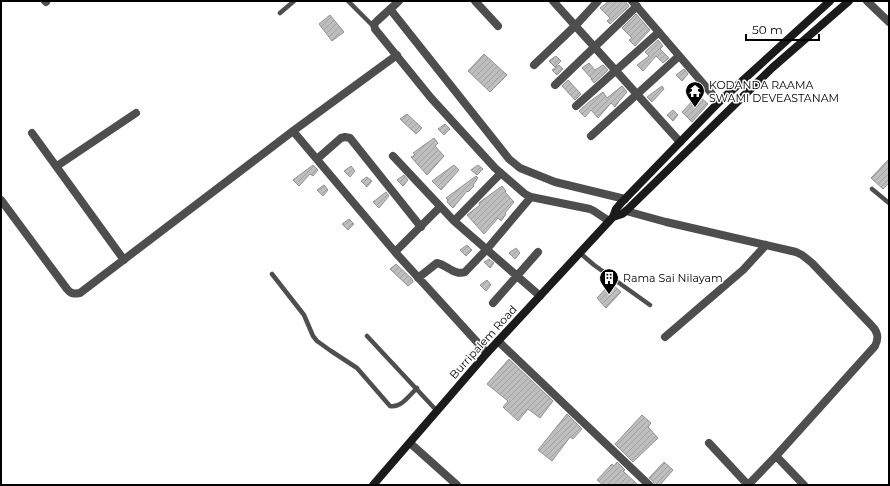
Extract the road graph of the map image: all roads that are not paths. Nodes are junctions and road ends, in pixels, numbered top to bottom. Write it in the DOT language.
graph roads {
  1 [pos="294,1"];
  2 [pos="348,1"];
  3 [pos="399,1"];
  4 [pos="475,1"];
  5 [pos="553,1"];
  6 [pos="598,1"];
  7 [pos="829,1"];
  8 [pos="849,1"];
  9 [pos="867,1"];
  10 [pos="634,4"];
  11 [pos="390,9"];
  12 [pos="280,13"];
  13 [pos="889,22"];
  14 [pos="576,25"];
  15 [pos="498,26"];
  16 [pos="374,27"];
  17 [pos="659,32"];
  18 [pos="596,47"];
  19 [pos="397,55"];
  20 [pos="679,56"];
  21 [pos="534,65"];
  22 [pos="616,70"];
  23 [pos="555,85"];
  24 [pos="637,93"];
  25 [pos="719,102"];
  26 [pos="576,106"];
  27 [pos="136,113"];
  28 [pos="293,131"];
  29 [pos="32,133"];
  30 [pos="591,136"];
  31 [pos="680,142"];
  32 [pos="393,156"];
  33 [pos="317,159"];
  34 [pos="57,166"];
  35 [pos="501,173"];
  36 [pos="872,189"];
  37 [pos="531,197"];
  38 [pos="625,199"];
  39 [pos="1,200"];
  40 [pos="889,203"];
  41 [pos="440,207"];
  42 [pos="626,211"];
  43 [pos="611,219"];
  44 [pos="454,220"];
  45 [pos="420,227"];
  46 [pos="766,245"];
  47 [pos="487,249"];
  48 [pos="395,252"];
  49 [pos="538,252"];
  50 [pos="580,253"];
  51 [pos="124,260"];
  52 [pos="272,274"];
  53 [pos="418,278"];
  54 [pos="520,278"];
  55 [pos="540,296"];
  56 [pos="493,303"];
  57 [pos="650,305"];
  58 [pos="367,336"];
  59 [pos="665,337"];
  60 [pos="498,341"];
  61 [pos="487,353"];
  62 [pos="416,388"];
  63 [pos="435,408"];
  64 [pos="410,443"];
  65 [pos="709,443"];
  66 [pos="776,456"];
  67 [pos="373,485"];
  68 [pos="457,485"];
  69 [pos="649,485"];
  70 [pos="748,485"];
  71 [pos="804,485"];
  1 -- 12 [label="lane"];
  2 -- 16 [label="lane"];
  3 -- 11 [label="street"];
  4 -- 15 [label="street"];
  5 -- 14 [label="street"];
  6 -- 14 [label="street"];
  7 -- 25 [label="main road, Burripalem Road"];
  8 -- 42 [label="main road, Burripalem Road"];
  9 -- 13 [label="street"];
  10 -- 17 [label="street"];
  10 -- 18 [label="street"];
  11 -- 16 [label="street"];
  11 -- 38 [label="street"];
  14 -- 18 [label="street"];
  14 -- 21 [label="street"];
  16 -- 19 [label="street"];
  17 -- 20 [label="street"];
  17 -- 22 [label="street"];
  18 -- 22 [label="street"];
  18 -- 23 [label="street"];
  19 -- 28 [label="street"];
  19 -- 35 [label="street"];
  20 -- 24 [label="street"];
  20 -- 25 [label="street"];
  22 -- 24 [label="street"];
  22 -- 26 [label="street"];
  24 -- 30 [label="street"];
  24 -- 31 [label="street"];
  25 -- 31 [label="main road, Burripalem Road"];
  27 -- 34 [label="street"];
  28 -- 33 [label="street"];
  28 -- 51 [label="street"];
  29 -- 34 [label="street"];
  31 -- 38 [label="main road, Burripalem Road"];
  32 -- 41 [label="street"];
  33 -- 45 [label="street"];
  33 -- 48 [label="street"];
  34 -- 51 [label="street"];
  35 -- 37 [label="street"];
  35 -- 44 [label="street"];
  36 -- 40 [label="lane"];
  37 -- 43 [label="street"];
  37 -- 47 [label="street"];
  38 -- 43 [label="main road, Burripalem Road"];
  39 -- 51 [label="street"];
  41 -- 44 [label="street"];
  41 -- 45 [label="street"];
  42 -- 43 [label="main road, Burripalem Road"];
  42 -- 46 [label="street"];
  43 -- 50 [label="main road, Burripalem Road"];
  44 -- 47 [label="street"];
  45 -- 48 [label="street"];
  46 -- 59 [label="street"];
  46 -- 66 [label="street"];
  47 -- 53 [label="street"];
  47 -- 54 [label="street"];
  48 -- 53 [label="street"];
  49 -- 54 [label="street"];
  50 -- 55 [label="main road, Burripalem Road"];
  50 -- 57 [label="lane"];
  52 -- 62 [label="lane"];
  53 -- 61 [label="street"];
  54 -- 55 [label="street"];
  54 -- 56 [label="street"];
  55 -- 60 [label="main road, Burripalem Road"];
  58 -- 62 [label="lane"];
  60 -- 61 [label="main road, Burripalem Road"];
  60 -- 69 [label="street"];
  61 -- 63 [label="main road, Burripalem Road"];
  62 -- 63 [label="lane"];
  63 -- 64 [label="main road, Burripalem Road"];
  64 -- 67 [label="main road, Burripalem Road"];
  64 -- 68 [label="street"];
  65 -- 70 [label="street"];
  66 -- 70 [label="street"];
  66 -- 71 [label="street"];
}
